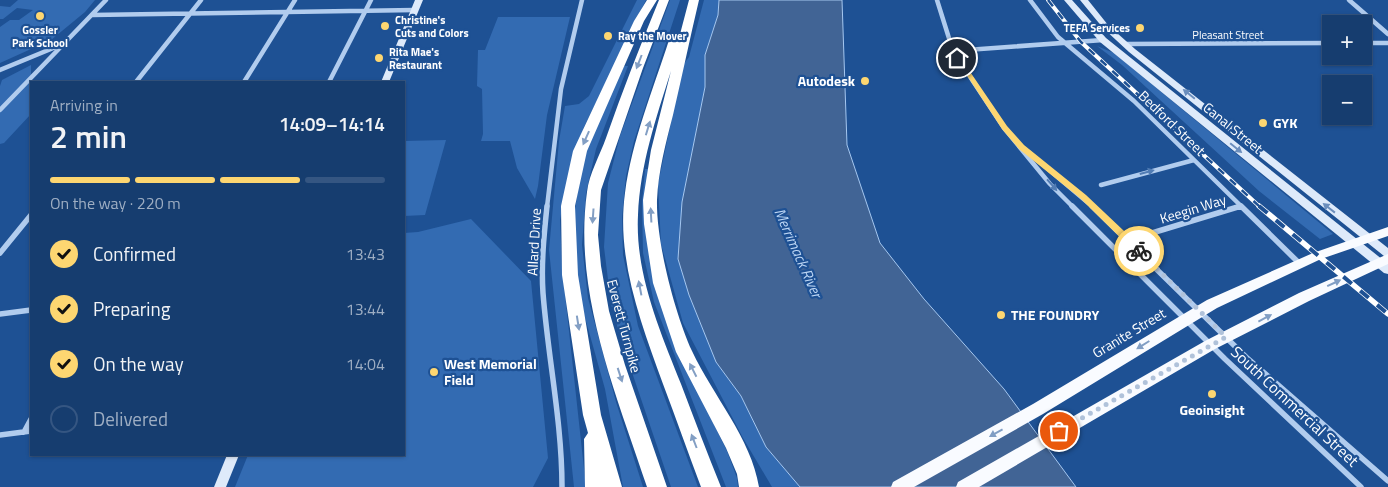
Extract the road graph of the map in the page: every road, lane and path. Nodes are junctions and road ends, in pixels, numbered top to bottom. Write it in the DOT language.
graph roads {
  1 [pos="106,0"];
  2 [pos="200,0"];
  3 [pos="296,0"];
  4 [pos="371,0"];
  5 [pos="419,0"];
  6 [pos="582,0"];
  7 [pos="652,0"];
  8 [pos="664,0"];
  9 [pos="689,0"];
  10 [pos="694,0"];
  11 [pos="937,0"];
  12 [pos="1030,0"];
  13 [pos="1068,0"];
  14 [pos="1084,0"];
  15 [pos="1349,0"];
  16 [pos="365,10"];
  17 [pos="415,10"];
  18 [pos="288,12"];
  19 [pos="190,13"];
  20 [pos="92,15"];
  21 [pos="1388,34"];
  22 [pos="1103,40"];
  23 [pos="1064,42"];
  24 [pos="1372,43"];
  25 [pos="1388,43"];
  26 [pos="63,44"];
  27 [pos="1126,44"];
  28 [pos="1322,44"];
  29 [pos="953,51"];
  30 [pos="0,70"];
  31 [pos="137,81"];
  32 [pos="245,81"];
  33 [pos="330,81"];
  34 [pos="385,81"];
  35 [pos="0,110"];
  36 [pos="1022,147"];
  37 [pos="1194,160"];
  38 [pos="1101,185"];
  39 [pos="1241,206"];
  40 [pos="30,215"];
  41 [pos="1388,231"];
  42 [pos="1152,233"];
  43 [pos="1367,238"];
  44 [pos="1352,242"];
  45 [pos="1,251"];
  46 [pos="1386,261"];
  47 [pos="1299,263"];
  48 [pos="30,310"];
  49 [pos="1199,311"];
  50 [pos="0,314"];
  51 [pos="1185,320"];
  52 [pos="1226,337"];
  53 [pos="1210,345"];
  54 [pos="592,415"];
  55 [pos="30,421"];
  56 [pos="30,431"];
  57 [pos="24,432"];
  58 [pos="0,435"];
  59 [pos="232,456"];
  60 [pos="1388,481"];
  61 [pos="220,487"];
  62 [pos="562,487"];
  63 [pos="595,487"];
  64 [pos="612,487"];
  65 [pos="658,487"];
  66 [pos="711,487"];
  67 [pos="749,487"];
  68 [pos="899,487"];
  69 [pos="964,487"];
  70 [pos="1361,487"];
  1 -- 20 [label="street"];
  2 -- 19 [label="street"];
  3 -- 18 [label="street"];
  4 -- 16 [label="street"];
  5 -- 17 [label="street"];
  6 -- 62 [label="street, Allard Drive"];
  7 -- 54 [label="highway, one-way"];
  8 -- 65 [label="highway, Everett Turnpike, one-way"];
  66 -- 9 [label="highway, Everett Turnpike, one-way"];
  67 -- 10 [label="highway, one-way"];
  11 -- 29 [label="street"];
  12 -- 23 [label="street, Bedford Street"];
  13 -- 22 [label="street, Canal Street"];
  14 -- 27 [label="street, Canal Street"];
  15 -- 21 [label="street"];
  16 -- 17 [label="street"];
  16 -- 18 [label="street"];
  16 -- 33 [label="street"];
  17 -- 34 [label="street"];
  18 -- 19 [label="street"];
  18 -- 32 [label="street"];
  19 -- 20 [label="street"];
  19 -- 31 [label="street"];
  20 -- 26 [label="street"];
  22 -- 23 [label="street"];
  22 -- 44 [label="street, Canal Street, one-way"];
  23 -- 29 [label="street"];
  23 -- 37 [label="street, Bedford Street"];
  24 -- 25 [label="street"];
  26 -- 30 [label="street"];
  26 -- 35 [label="street"];
  27 -- 28 [label="street, Pleasant Street"];
  43 -- 27 [label="street, Canal Street, one-way"];
  29 -- 36 [label="street"];
  36 -- 49 [label="street, South Commercial Street"];
  36 -- 51 [label="street, South Commercial Street, one-way"];
  38 -- 37 [label="street, one-way"];
  37 -- 39 [label="street, Bedford Street"];
  39 -- 42 [label="street, Keegin Way"];
  39 -- 47 [label="street, Bedford Street"];
  40 -- 45 [label="street"];
  41 -- 43 [label="main road, Granite Street"];
  43 -- 44 [label="main road, Granite Street"];
  43 -- 46 [label="street, Canal Street"];
  44 -- 46 [label="street, Canal Street"];
  44 -- 47 [label="main road, Granite Street"];
  52 -- 46 [label="main road, one-way"];
  47 -- 49 [label="main road, Granite Street"];
  48 -- 50 [label="street"];
  49 -- 51 [label="main road, Granite Street"];
  49 -- 52 [label="street, South Commercial Street"];
  51 -- 53 [label="street, South Commercial Street"];
  51 -- 68 [label="main road, Granite Street, one-way"];
  52 -- 53 [label="main road"];
  52 -- 60 [label="street, South Commercial Street"];
  53 -- 69 [label="main road"];
  53 -- 70 [label="street, South Commercial Street"];
  54 -- 63 [label="highway"];
  54 -- 64 [label="highway"];
  55 -- 57 [label="street"];
  56 -- 57 [label="street"];
  57 -- 58 [label="street"];
  59 -- 61 [label="street"];
}
